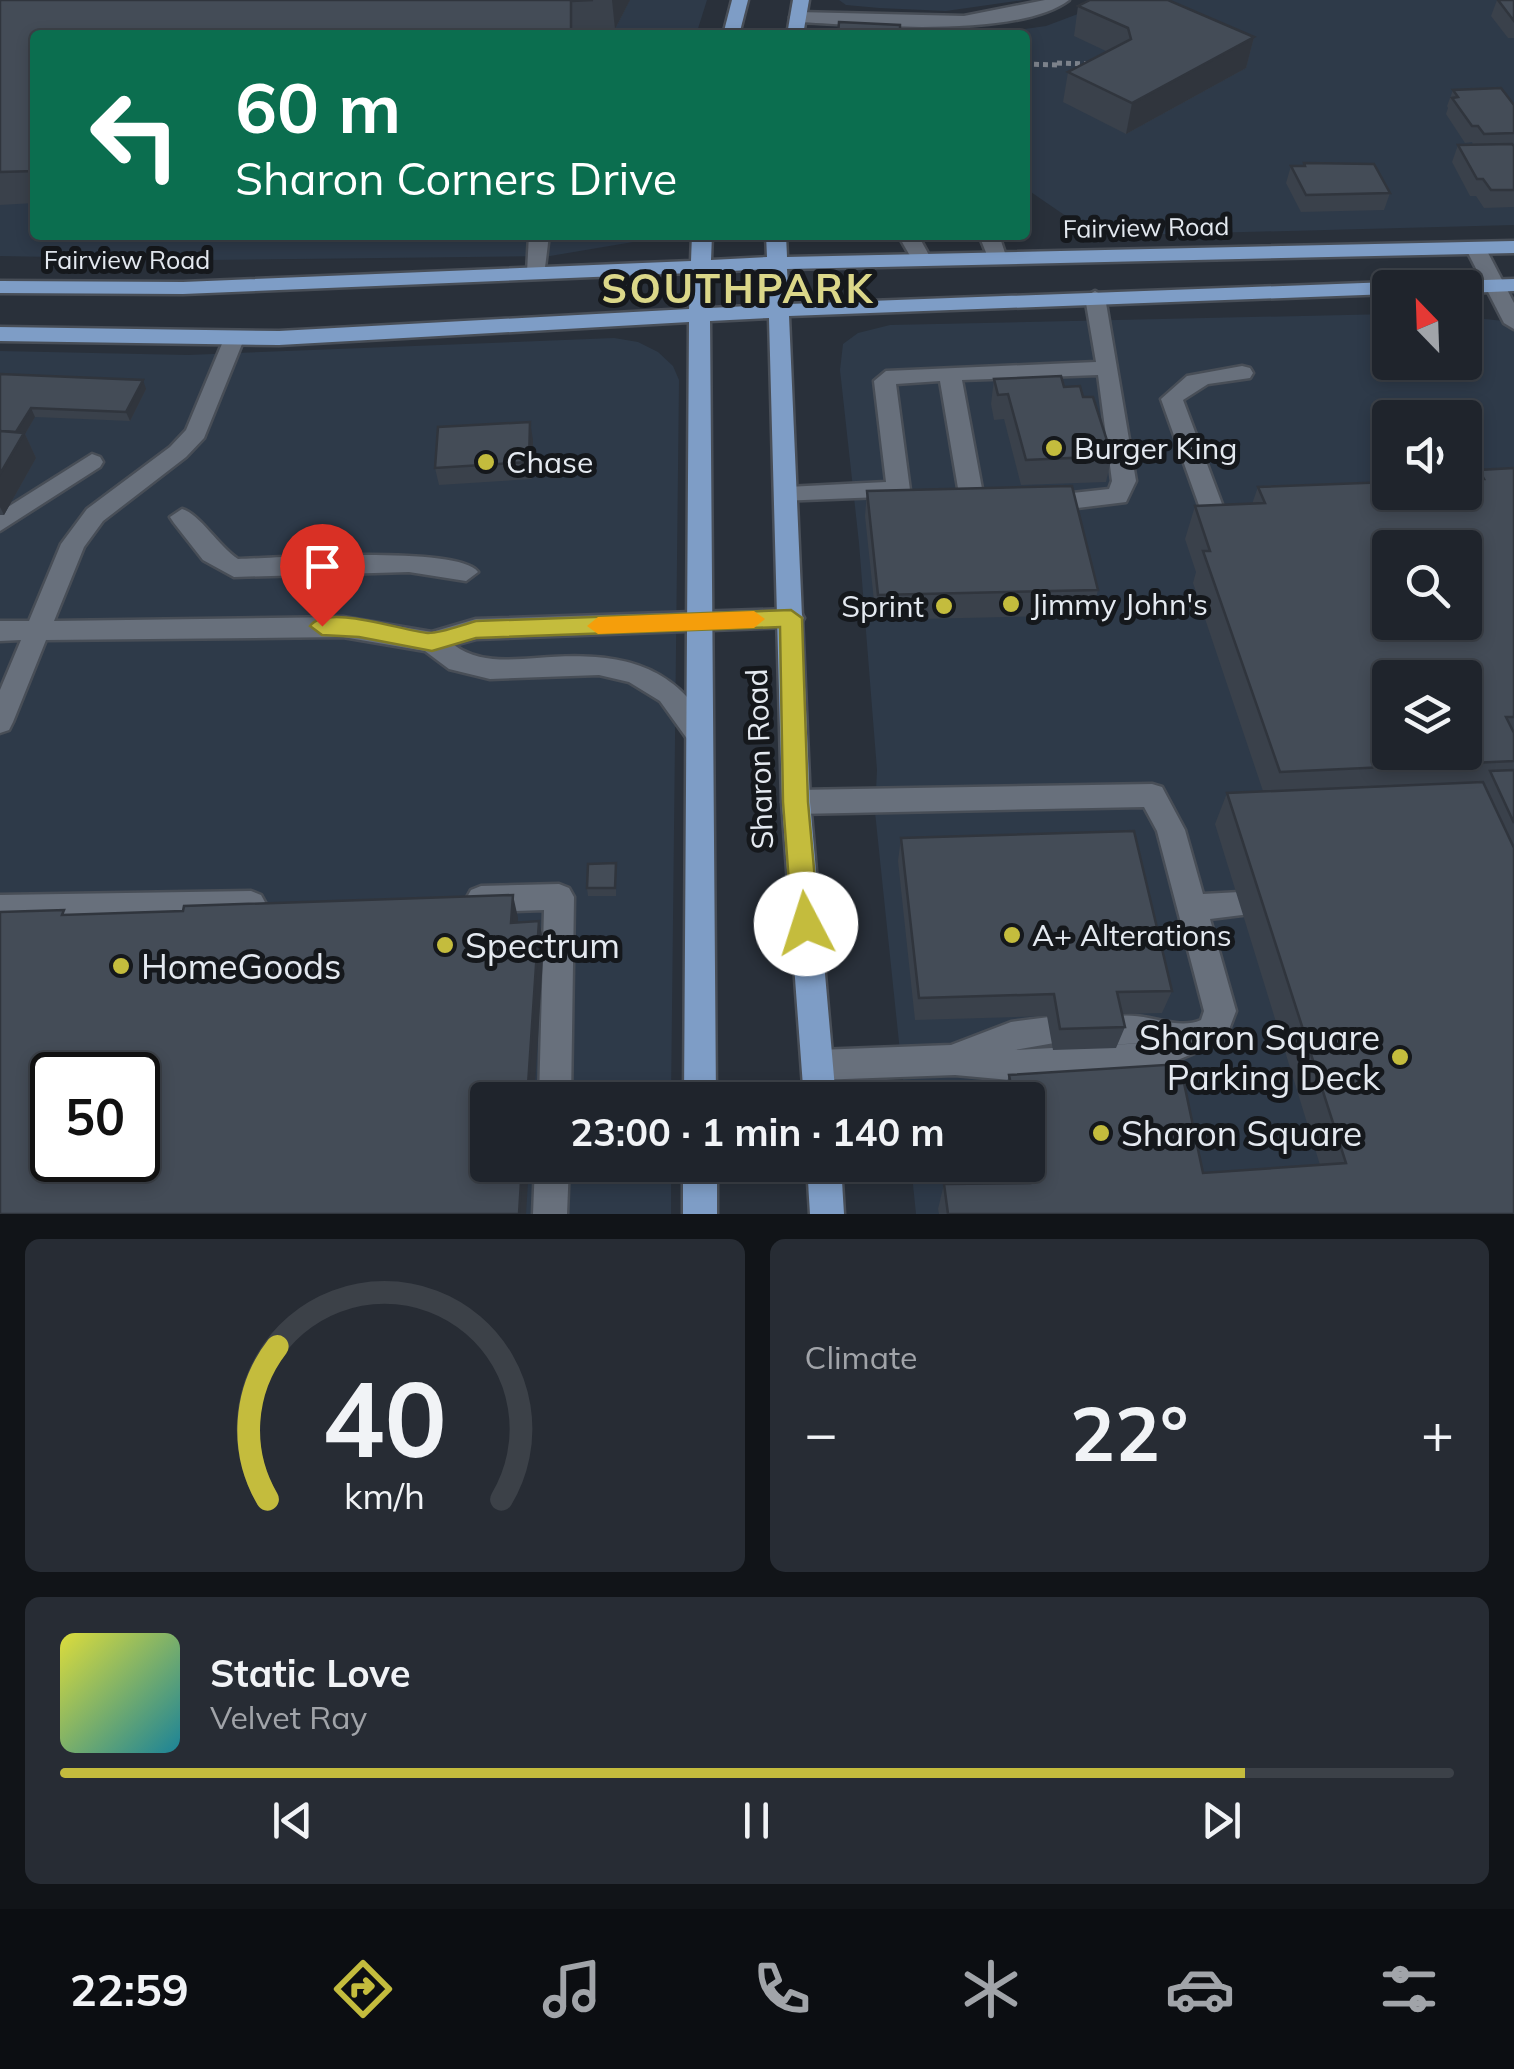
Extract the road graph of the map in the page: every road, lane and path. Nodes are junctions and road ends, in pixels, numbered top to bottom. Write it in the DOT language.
graph roads {
  1 [pos="740,0"];
  2 [pos="1061,0"];
  3 [pos="798,17"];
  4 [pos="732,30"];
  5 [pos="1030,64"];
  6 [pos="1107,64"];
  7 [pos="539,240"];
  8 [pos="702,240"];
  9 [pos="776,240"];
  10 [pos="911,240"];
  11 [pos="991,240"];
  12 [pos="1514,248"];
  13 [pos="1476,249"];
  14 [pos="996,256"];
  15 [pos="920,257"];
  16 [pos="776,262"];
  17 [pos="700,266"];
  18 [pos="536,272"];
  19 [pos="1504,285"];
  20 [pos="0,287"];
  21 [pos="1372,289"];
  22 [pos="1095,297"];
  23 [pos="778,312"];
  24 [pos="699,317"];
  25 [pos="1514,323"];
  26 [pos="0,334"];
  27 [pos="234,339"];
  28 [pos="1108,368"];
  29 [pos="1242,372"];
  30 [pos="950,374"];
  31 [pos="92,462"];
  32 [pos="898,490"];
  33 [pos="971,494"];
  34 [pos="787,495"];
  35 [pos="998,498"];
  36 [pos="1022,506"];
  37 [pos="182,517"];
  38 [pos="0,523"];
  39 [pos="1222,537"];
  40 [pos="466,572"];
  41 [pos="791,618"];
  42 [pos="700,621"];
  43 [pos="36,630"];
  44 [pos="0,631"];
  45 [pos="432,642"];
  46 [pos="0,722"];
  47 [pos="698,732"];
  48 [pos="796,802"];
  49 [pos="451,900"];
  50 [pos="276,904"];
  51 [pos="1240,905"];
  52 [pos="1192,906"];
  53 [pos="0,908"];
  54 [pos="1112,1030"];
  55 [pos="1050,1032"];
  56 [pos="1187,1040"];
  57 [pos="955,1060"];
  58 [pos="818,1065"];
  59 [pos="555,1082"];
  60 [pos="700,1082"];
  61 [pos="819,1082"];
  62 [pos="551,1182"];
  63 [pos="700,1182"];
  64 [pos="825,1182"];
  65 [pos="550,1214"];
  66 [pos="700,1214"];
  67 [pos="827,1214"];
  1 -- 4 [label="main road"];
  2 -- 3 [label="street"];
  5 -- 6 [label="path"];
  7 -- 18 [label="street"];
  8 -- 17 [label="main road, Sharon Road"];
  9 -- 16 [label="main road, Sharon Road"];
  10 -- 15 [label="street"];
  11 -- 14 [label="street"];
  12 -- 13 [label="main road, Fairview Road"];
  13 -- 14 [label="main road, Fairview Road"];
  13 -- 19 [label="street"];
  14 -- 15 [label="main road, Fairview Road"];
  15 -- 16 [label="main road, Fairview Road"];
  16 -- 17 [label="main road, Fairview Road"];
  16 -- 23 [label="main road, Sharon Road"];
  17 -- 18 [label="main road, Fairview Road"];
  17 -- 24 [label="main road, Sharon Road"];
  18 -- 20 [label="main road, Fairview Road"];
  19 -- 25 [label="street"];
  21 -- 22 [label="main road"];
  22 -- 23 [label="main road"];
  22 -- 28 [label="street"];
  23 -- 24 [label="main road"];
  23 -- 34 [label="main road, Sharon Road"];
  24 -- 27 [label="main road"];
  24 -- 42 [label="main road, Sharon Road"];
  26 -- 27 [label="main road"];
  27 -- 43 [label="street"];
  28 -- 30 [label="street"];
  28 -- 36 [label="street"];
  29 -- 39 [label="street"];
  30 -- 32 [label="street"];
  30 -- 33 [label="street"];
  31 -- 38 [label="street"];
  32 -- 33 [label="street"];
  32 -- 34 [label="street"];
  33 -- 35 [label="street"];
  34 -- 41 [label="main road, Sharon Road"];
  37 -- 40 [label="street"];
  41 -- 42 [label="street"];
  41 -- 48 [label="main road, Sharon Road"];
  42 -- 45 [label="street"];
  42 -- 47 [label="main road, Sharon Road"];
  43 -- 44 [label="street"];
  43 -- 45 [label="street"];
  43 -- 46 [label="street"];
  45 -- 47 [label="street"];
  47 -- 60 [label="main road, Sharon Road"];
  48 -- 52 [label="street"];
  48 -- 58 [label="main road, Sharon Road"];
  49 -- 59 [label="street"];
  50 -- 53 [label="street"];
  51 -- 52 [label="street"];
  52 -- 56 [label="street"];
  54 -- 56 [label="street"];
  55 -- 57 [label="street"];
  56 -- 57 [label="street"];
  57 -- 58 [label="street"];
  58 -- 61 [label="main road, Sharon Road"];
  62 -- 65 [label="street"];
  63 -- 66 [label="main road"];
  64 -- 67 [label="main road"];
}
